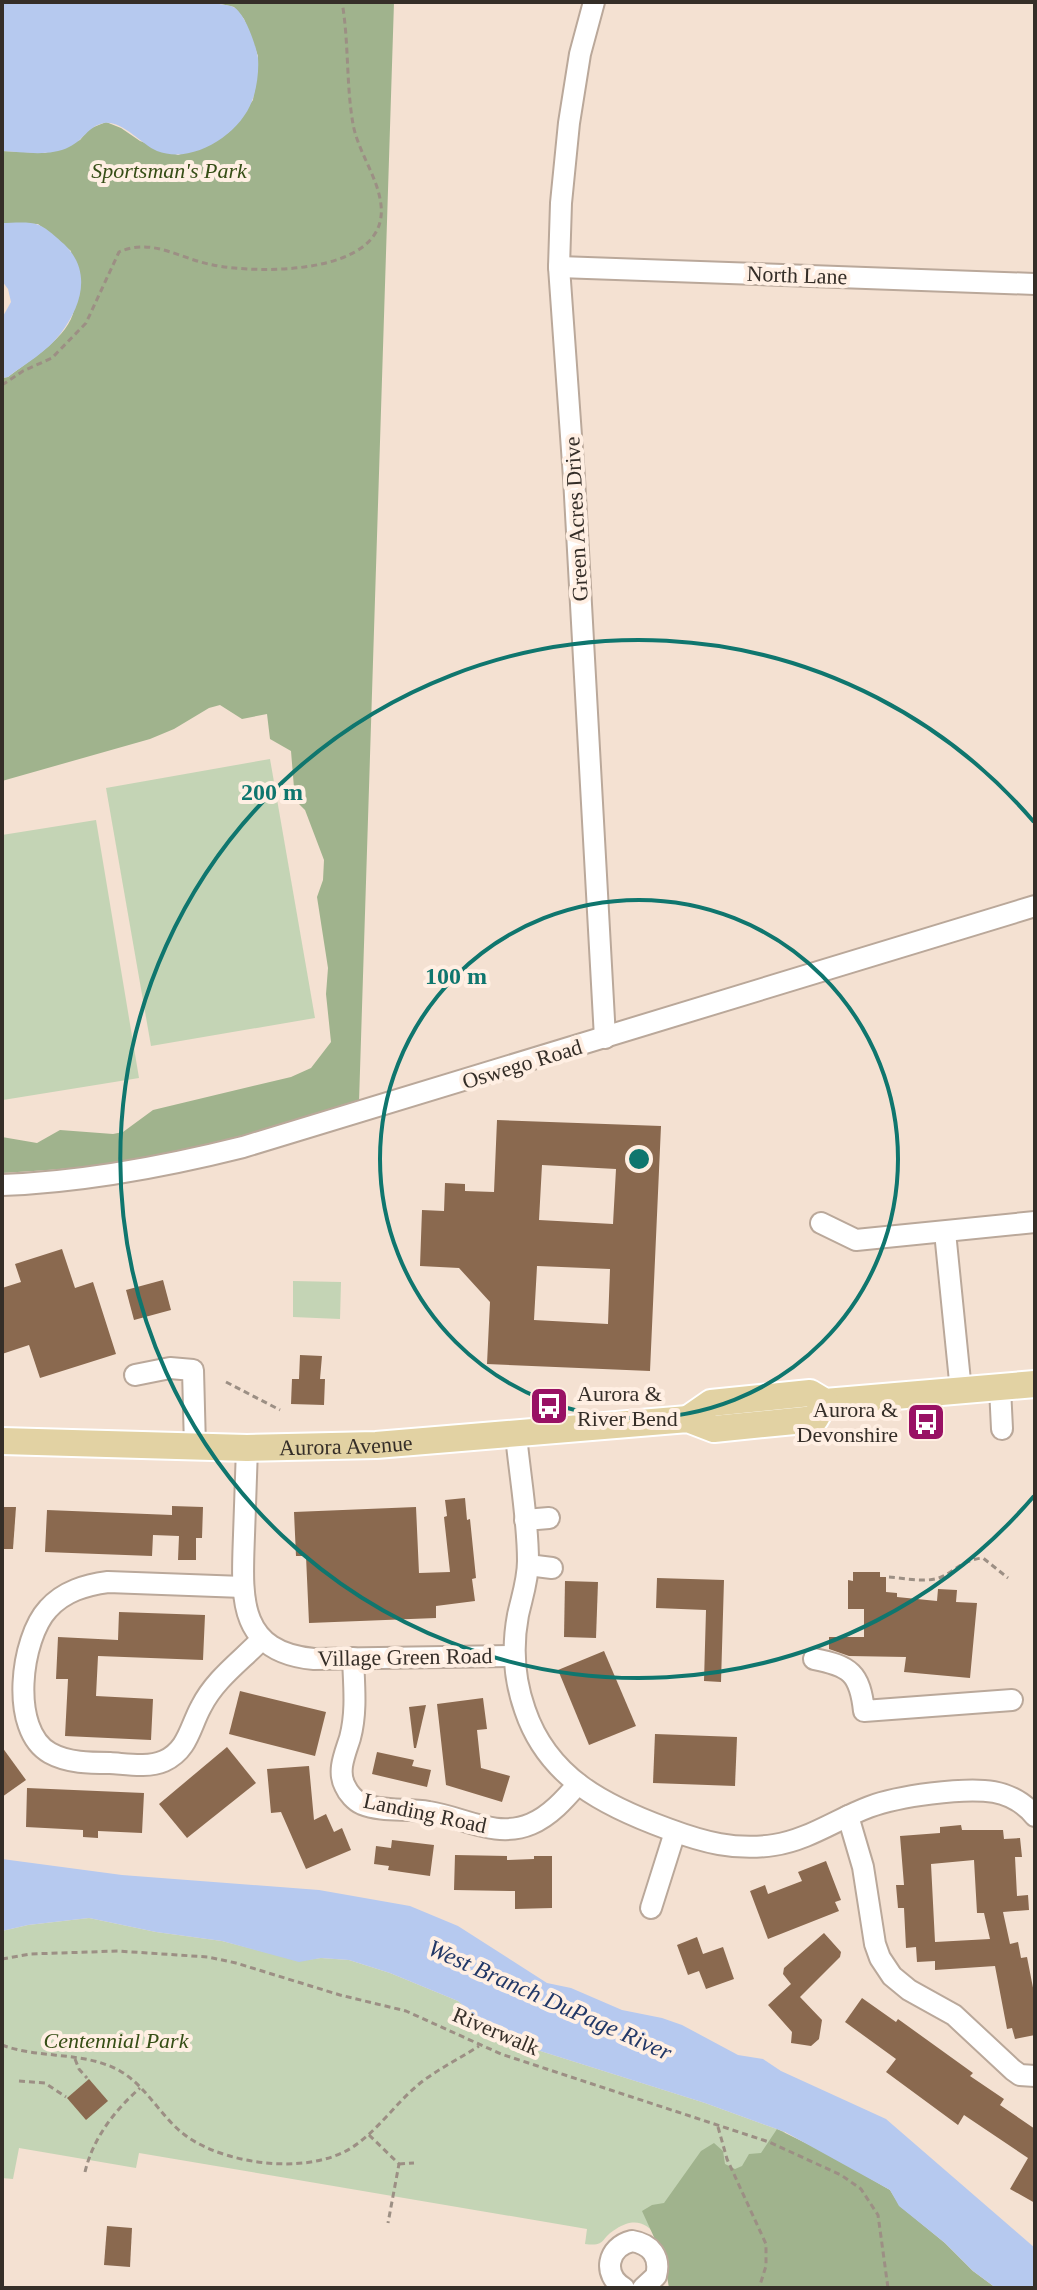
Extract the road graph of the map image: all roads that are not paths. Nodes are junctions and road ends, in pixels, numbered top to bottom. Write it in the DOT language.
graph roads {
  1 [pos="594,2"];
  2 [pos="559,267"];
  3 [pos="1035,284"];
  4 [pos="1035,906"];
  5 [pos="605,1038"];
  6 [pos="2,1185"];
  7 [pos="1035,1222"];
  8 [pos="821,1223"];
  9 [pos="945,1232"];
  10 [pos="135,1375"];
  11 [pos="1035,1384"];
  12 [pos="1000,1388"];
  13 [pos="961,1391"];
  14 [pos="1002,1429"];
  15 [pos="516,1435"];
  16 [pos="2,1441"];
  17 [pos="195,1447"];
  18 [pos="247,1448"];
  19 [pos="549,1518"];
  20 [pos="525,1520"];
  21 [pos="528,1565"];
  22 [pos="552,1568"];
  23 [pos="243,1587"];
  24 [pos="262,1639"];
  25 [pos="514,1656"];
  26 [pos="353,1658"];
  27 [pos="814,1659"];
  28 [pos="1012,1700"];
  29 [pos="578,1784"];
  30 [pos="848,1816"];
  31 [pos="1035,1816"];
  32 [pos="675,1832"];
  33 [pos="651,1908"];
  34 [pos="1035,2076"];
  35 [pos="624,2288"];
  36 [pos="643,2288"];
  1 -- 2 [label="street, Green Acres Drive"];
  2 -- 3 [label="street, North Lane"];
  2 -- 5 [label="street, Green Acres Drive"];
  4 -- 5 [label="street, Oswego Road"];
  5 -- 6 [label="street, Oswego Road"];
  7 -- 9 [label="street"];
  8 -- 9 [label="street"];
  9 -- 13 [label="street"];
  10 -- 17 [label="street"];
  11 -- 12 [label="main road, Aurora Avenue"];
  12 -- 13 [label="main road, Aurora Avenue"];
  12 -- 14 [label="street"];
  13 -- 15 [label="main road, Aurora Avenue"];
  15 -- 18 [label="main road, Aurora Avenue"];
  15 -- 20 [label="street"];
  16 -- 17 [label="main road, Aurora Avenue"];
  17 -- 18 [label="main road, Aurora Avenue"];
  18 -- 23 [label="street"];
  19 -- 20 [label="street"];
  20 -- 21 [label="street"];
  21 -- 22 [label="street"];
  21 -- 25 [label="street"];
  23 -- 24 [label="street"];
  23 -- 24 [label="street"];
  24 -- 26 [label="street, Village Green Road"];
  25 -- 26 [label="street, Village Green Road"];
  25 -- 29 [label="street"];
  26 -- 29 [label="street, Landing Road"];
  27 -- 28 [label="street"];
  29 -- 32 [label="street"];
  30 -- 31 [label="street"];
  30 -- 32 [label="street"];
  30 -- 34 [label="street"];
  32 -- 33 [label="street"];
  35 -- 36 [label="street"];
}
